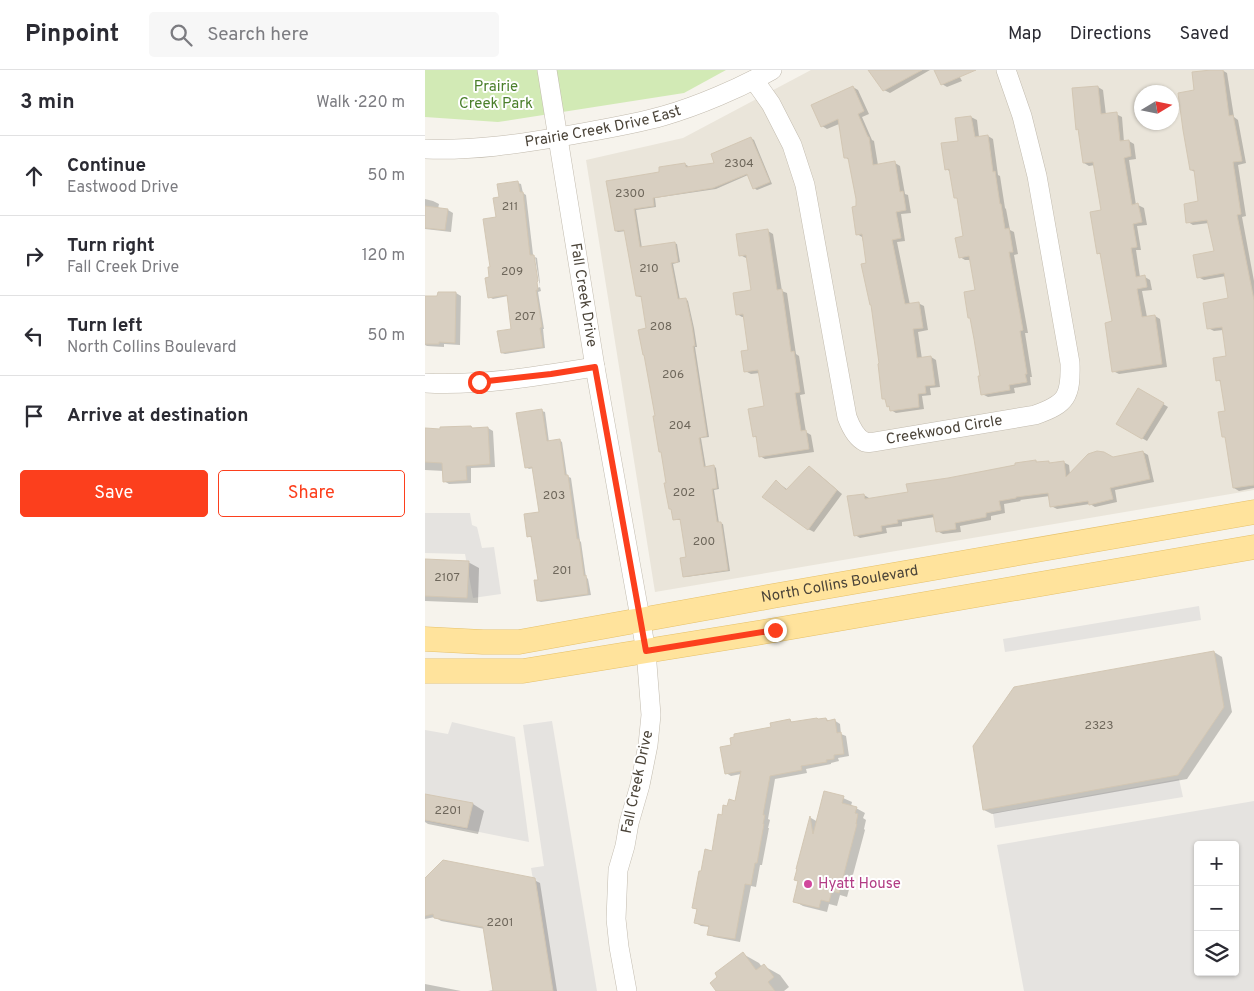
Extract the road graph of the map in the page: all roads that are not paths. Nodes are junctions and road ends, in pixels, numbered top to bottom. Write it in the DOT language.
graph roads {
  1 [pos="547,70"];
  2 [pos="772,70"];
  3 [pos="1006,70"];
  4 [pos="754,80"];
  5 [pos="557,137"];
  6 [pos="425,149"];
  7 [pos="595,367"];
  8 [pos="425,383"];
  9 [pos="1254,512"];
  10 [pos="1212,520"];
  11 [pos="1254,547"];
  12 [pos="1219,553"];
  13 [pos="895,575"];
  14 [pos="900,608"];
  15 [pos="641,620"];
  16 [pos="425,638"];
  17 [pos="646,651"];
  18 [pos="425,671"];
  19 [pos="627,991"];
  1 -- 5 [label="street, Fall Creek Drive"];
  2 -- 4 [label="street, Prairie Creek Drive East"];
  3 -- 4 [label="street, Creekwood Circle"];
  4 -- 5 [label="street, Prairie Creek Drive East"];
  5 -- 6 [label="street, Prairie Creek Drive East"];
  5 -- 7 [label="street, Fall Creek Drive"];
  7 -- 8 [label="street"];
  7 -- 15 [label="street, Fall Creek Drive"];
  9 -- 10 [label="main road, North Collins Boulevard"];
  10 -- 12 [label="main road"];
  10 -- 13 [label="main road, North Collins Boulevard"];
  11 -- 12 [label="main road"];
  12 -- 14 [label="main road"];
  13 -- 14 [label="main road"];
  13 -- 15 [label="main road, North Collins Boulevard"];
  14 -- 17 [label="main road"];
  15 -- 16 [label="main road, North Collins Boulevard"];
  15 -- 17 [label="street, Fall Creek Drive"];
  17 -- 18 [label="main road"];
  17 -- 19 [label="street, Fall Creek Drive"];
}
